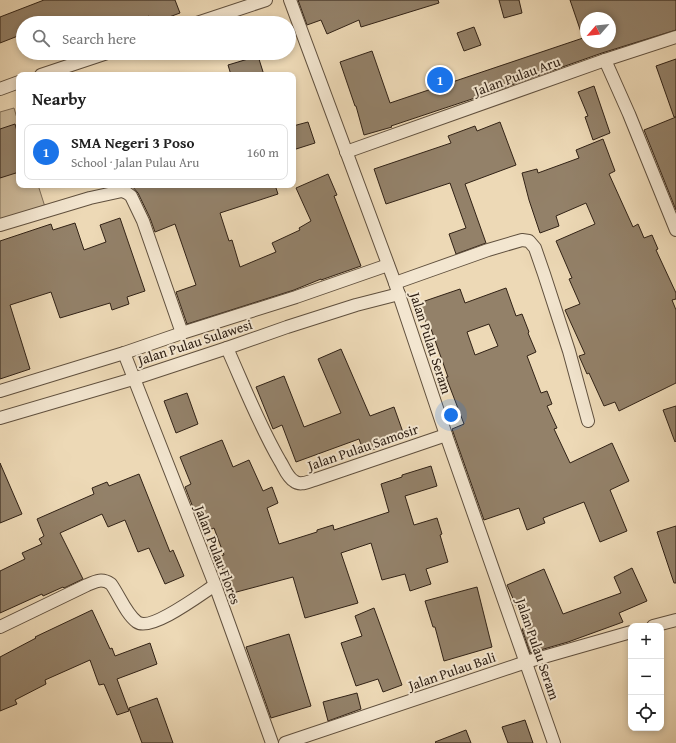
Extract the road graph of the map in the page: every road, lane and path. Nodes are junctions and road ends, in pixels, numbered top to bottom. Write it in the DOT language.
graph roads {
  1 [pos="266,0"];
  2 [pos="290,0"];
  3 [pos="218,16"];
  4 [pos="296,16"];
  5 [pos="296,16"];
  6 [pos="676,38"];
  7 [pos="86,60"];
  8 [pos="605,60"];
  9 [pos="50,72"];
  10 [pos="16,83"];
  11 [pos="0,89"];
  12 [pos="346,152"];
  13 [pos="0,225"];
  14 [pos="676,230"];
  15 [pos="388,265"];
  16 [pos="397,288"];
  17 [pos="182,333"];
  18 [pos="227,348"];
  19 [pos="124,353"];
  20 [pos="133,379"];
  21 [pos="0,391"];
  22 [pos="0,418"];
  23 [pos="588,421"];
  24 [pos="446,434"];
  25 [pos="215,586"];
  26 [pos="676,620"];
  27 [pos="664,623"];
  28 [pos="0,627"];
  29 [pos="628,633"];
  30 [pos="526,662"];
  31 [pos="272,743"];
  32 [pos="285,743"];
  33 [pos="554,743"];
  1 -- 3 [label="street"];
  2 -- 5 [label="street, Jalan Pulau Seram"];
  4 -- 12 [label="street, Jalan Pulau Seram"];
  6 -- 8 [label="street, Jalan Pulau Aru"];
  7 -- 9 [label="street"];
  8 -- 12 [label="street, Jalan Pulau Aru"];
  8 -- 14 [label="street"];
  10 -- 11 [label="street"];
  12 -- 15 [label="street, Jalan Pulau Seram"];
  13 -- 17 [label="street"];
  15 -- 16 [label="street, Jalan Pulau Seram"];
  15 -- 17 [label="street, Jalan Pulau Sulawesi"];
  16 -- 18 [label="street, Jalan Pulau Sulawesi"];
  16 -- 23 [label="street, Jalan Pulau Sulawesi"];
  16 -- 24 [label="street, Jalan Pulau Seram"];
  17 -- 19 [label="street, Jalan Pulau Sulawesi"];
  18 -- 20 [label="street, Jalan Pulau Sulawesi"];
  18 -- 24 [label="street, Jalan Pulau Samosir"];
  19 -- 20 [label="street, Jalan Pulau Flores"];
  19 -- 21 [label="street, Jalan Pulau Sulawesi"];
  20 -- 22 [label="street, Jalan Pulau Sulawesi"];
  20 -- 25 [label="street, Jalan Pulau Flores"];
  24 -- 30 [label="street, Jalan Pulau Seram"];
  25 -- 28 [label="street"];
  25 -- 31 [label="street, Jalan Pulau Flores"];
  26 -- 27 [label="street"];
  29 -- 30 [label="street, Jalan Pulau Bali"];
  30 -- 32 [label="street, Jalan Pulau Bali"];
  30 -- 33 [label="street, Jalan Pulau Seram"];
}
